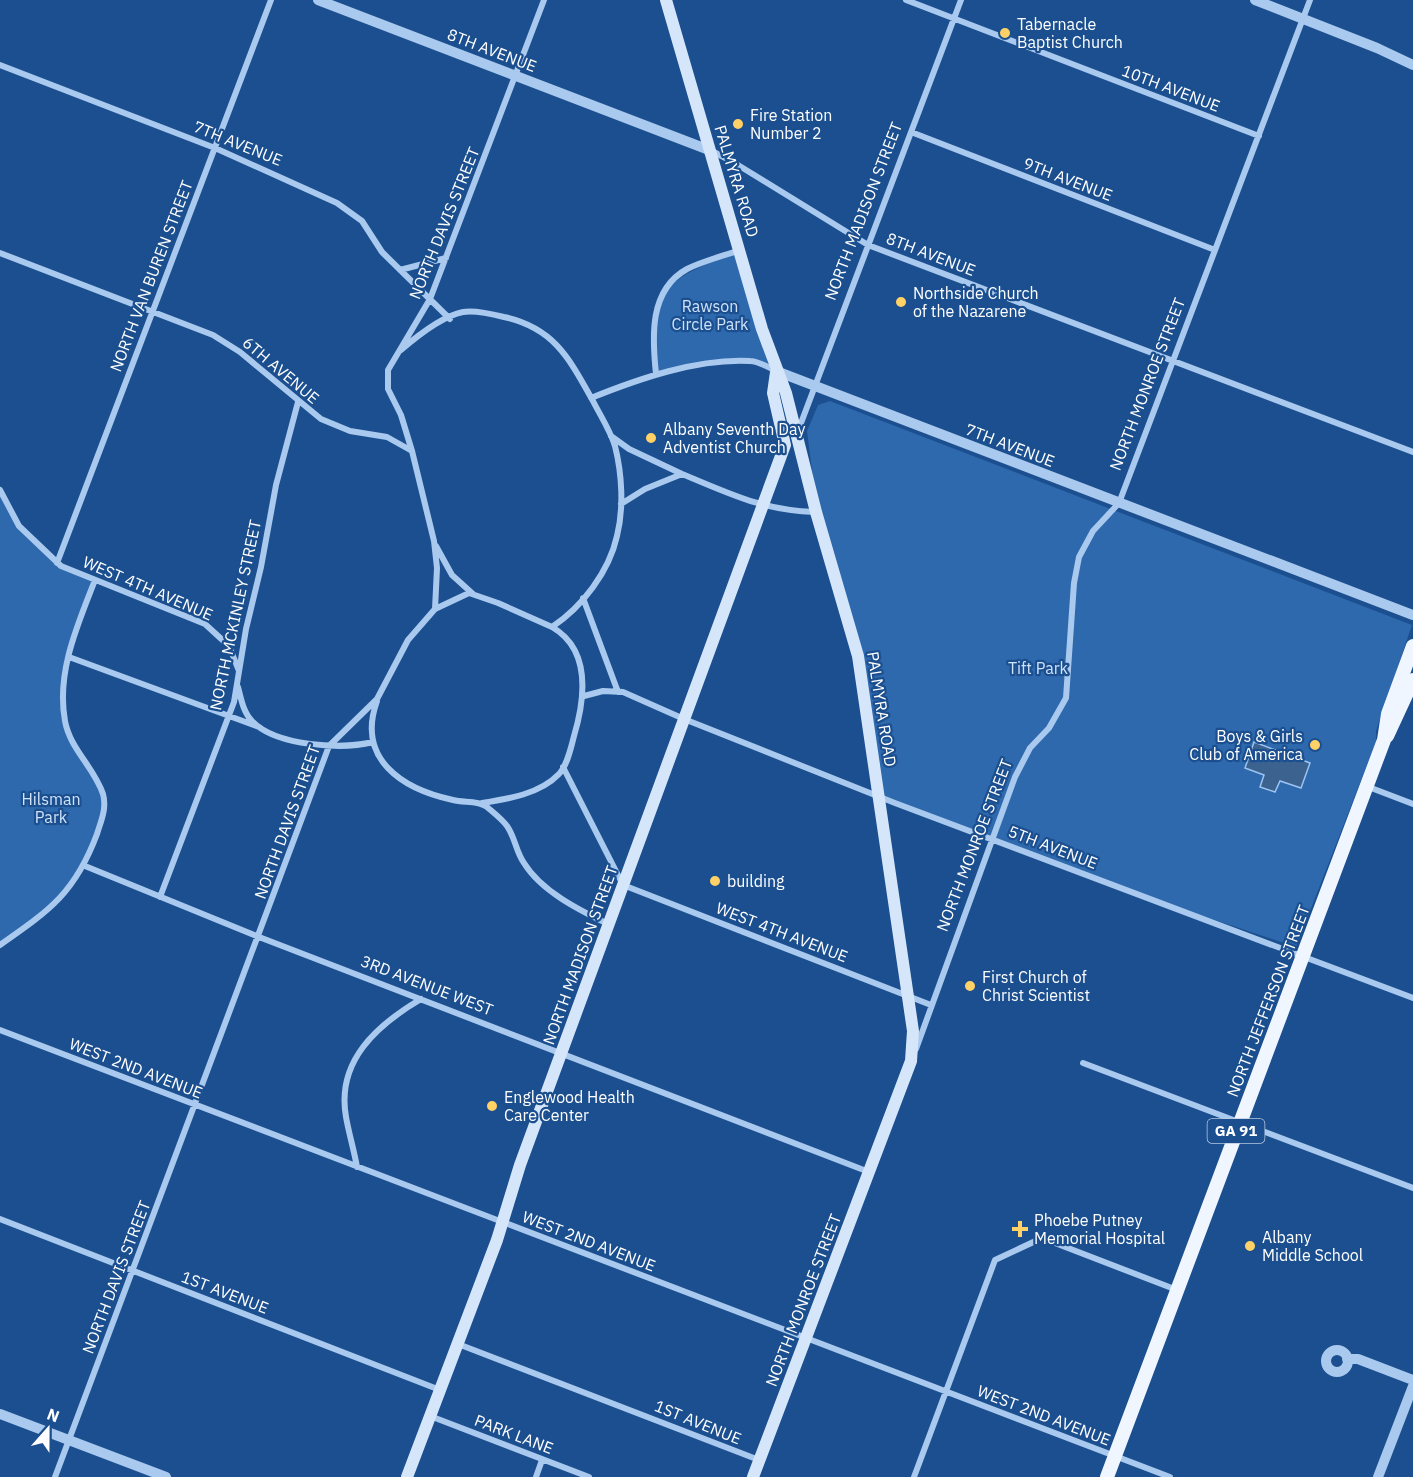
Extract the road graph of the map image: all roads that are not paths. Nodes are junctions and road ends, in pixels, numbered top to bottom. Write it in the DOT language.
graph roads {
  1 [pos="271,0"];
  2 [pos="318,0"];
  3 [pos="544,0"];
  4 [pos="666,0"];
  5 [pos="906,0"];
  6 [pos="962,0"];
  7 [pos="1255,0"];
  8 [pos="1310,0"];
  9 [pos="1304,18"];
  10 [pos="954,19"];
  11 [pos="0,65"];
  12 [pos="1413,65"];
  13 [pos="517,76"];
  14 [pos="911,132"];
  15 [pos="1259,136"];
  16 [pos="215,148"];
  17 [pos="709,150"];
  18 [pos="868,245"];
  19 [pos="741,250"];
  20 [pos="1215,250"];
  21 [pos="0,253"];
  22 [pos="446,258"];
  23 [pos="400,270"];
  24 [pos="430,299"];
  25 [pos="152,311"];
  26 [pos="450,319"];
  27 [pos="395,356"];
  28 [pos="1174,362"];
  29 [pos="776,371"];
  30 [pos="656,374"];
  31 [pos="816,386"];
  32 [pos="591,398"];
  33 [pos="298,402"];
  34 [pos="797,435"];
  35 [pos="611,436"];
  36 [pos="785,445"];
  37 [pos="412,451"];
  38 [pos="1413,452"];
  39 [pos="682,474"];
  40 [pos="0,489"];
  41 [pos="1119,503"];
  42 [pos="621,504"];
  43 [pos="762,506"];
  44 [pos="816,512"];
  45 [pos="434,541"];
  46 [pos="57,563"];
  47 [pos="95,580"];
  48 [pos="474,594"];
  49 [pos="582,598"];
  50 [pos="435,609"];
  51 [pos="1413,615"];
  52 [pos="552,627"];
  53 [pos="1413,646"];
  54 [pos="69,657"];
  55 [pos="240,674"];
  56 [pos="1413,680"];
  57 [pos="238,686"];
  58 [pos="618,692"];
  59 [pos="584,696"];
  60 [pos="377,699"];
  61 [pos="229,717"];
  62 [pos="684,719"];
  63 [pos="259,727"];
  64 [pos="1384,740"];
  65 [pos="373,741"];
  66 [pos="329,746"];
  67 [pos="563,767"];
  68 [pos="1366,786"];
  69 [pos="879,795"];
  70 [pos="482,803"];
  71 [pos="1413,804"];
  72 [pos="994,839"];
  73 [pos="85,866"];
  74 [pos="623,885"];
  75 [pos="160,897"];
  76 [pos="609,924"];
  77 [pos="259,937"];
  78 [pos="0,945"];
  79 [pos="1301,956"];
  80 [pos="907,995"];
  81 [pos="1413,998"];
  82 [pos="421,999"];
  83 [pos="931,1005"];
  84 [pos="0,1030"];
  85 [pos="561,1053"];
  86 [pos="911,1061"];
  87 [pos="1083,1063"];
  88 [pos="195,1105"];
  89 [pos="1239,1124"];
  90 [pos="357,1167"];
  91 [pos="869,1172"];
  92 [pos="1413,1188"];
  93 [pos="0,1219"];
  94 [pos="501,1222"];
  95 [pos="132,1271"];
  96 [pos="1177,1290"];
  97 [pos="806,1338"];
  98 [pos="458,1344"];
  99 [pos="1347,1359"];
  100 [pos="1413,1380"];
  101 [pos="1413,1386"];
  102 [pos="440,1390"];
  103 [pos="946,1392"];
  104 [pos="0,1414"];
  105 [pos="430,1416"];
  106 [pos="69,1440"];
  107 [pos="1114,1456"];
  108 [pos="542,1460"];
  109 [pos="760,1460"];
  110 [pos="55,1477"];
  111 [pos="166,1477"];
  112 [pos="407,1477"];
  113 [pos="536,1477"];
  114 [pos="589,1477"];
  115 [pos="753,1477"];
  116 [pos="914,1477"];
  117 [pos="1107,1477"];
  118 [pos="1170,1477"];
  119 [pos="1378,1477"];
  1 -- 16 [label="street, NORTH VAN BUREN STREET"];
  2 -- 13 [label="street, 8TH AVENUE"];
  3 -- 13 [label="street, NORTH DAVIS STREET"];
  4 -- 17 [label="main road, PALMYRA ROAD"];
  5 -- 10 [label="street, 10TH AVENUE"];
  6 -- 10 [label="street, NORTH MADISON STREET"];
  7 -- 9 [label="street"];
  8 -- 9 [label="street, NORTH MONROE STREET"];
  9 -- 12 [label="street"];
  9 -- 15 [label="street, NORTH MONROE STREET"];
  10 -- 14 [label="street, NORTH MADISON STREET"];
  10 -- 15 [label="street, 10TH AVENUE"];
  11 -- 16 [label="street, 7TH AVENUE"];
  13 -- 17 [label="street, 8TH AVENUE"];
  13 -- 22 [label="street, NORTH DAVIS STREET"];
  14 -- 18 [label="street, NORTH MADISON STREET"];
  14 -- 20 [label="street, 9TH AVENUE"];
  15 -- 20 [label="street, NORTH MONROE STREET"];
  16 -- 23 [label="street, 7TH AVENUE"];
  16 -- 25 [label="street, NORTH VAN BUREN STREET"];
  17 -- 18 [label="street, 8TH AVENUE"];
  17 -- 19 [label="main road, PALMYRA ROAD"];
  18 -- 28 [label="street, 8TH AVENUE"];
  18 -- 31 [label="street, NORTH MADISON STREET"];
  19 -- 29 [label="main road, PALMYRA ROAD"];
  19 -- 30 [label="street"];
  20 -- 28 [label="street, NORTH MONROE STREET"];
  21 -- 25 [label="street, 6TH AVENUE"];
  22 -- 23 [label="street"];
  22 -- 24 [label="street, NORTH DAVIS STREET"];
  23 -- 24 [label="street, 7TH AVENUE"];
  24 -- 26 [label="street, 7TH AVENUE"];
  24 -- 27 [label="street, NORTH DAVIS STREET"];
  25 -- 33 [label="street, 6TH AVENUE"];
  25 -- 46 [label="street, NORTH VAN BUREN STREET"];
  26 -- 27 [label="street"];
  26 -- 32 [label="street"];
  27 -- 37 [label="street, NORTH DAVIS STREET"];
  28 -- 38 [label="street, 8TH AVENUE"];
  28 -- 41 [label="street, NORTH MONROE STREET"];
  29 -- 30 [label="street, 7TH AVENUE"];
  29 -- 31 [label="street, 7TH AVENUE"];
  29 -- 34 [label="main road, PALMYRA ROAD"];
  29 -- 36 [label="main road, PALMYRA ROAD"];
  30 -- 32 [label="street, 7TH AVENUE"];
  31 -- 34 [label="street, NORTH MADISON STREET"];
  31 -- 41 [label="street, 7TH AVENUE"];
  32 -- 35 [label="street"];
  33 -- 37 [label="street, 6TH AVENUE"];
  33 -- 55 [label="street, NORTH MCKINLEY STREET"];
  34 -- 44 [label="main road, PALMYRA ROAD"];
  35 -- 39 [label="street"];
  35 -- 42 [label="street"];
  36 -- 43 [label="main road, NORTH MADISON STREET"];
  37 -- 45 [label="street, NORTH DAVIS STREET"];
  39 -- 42 [label="street"];
  39 -- 43 [label="street"];
  40 -- 46 [label="street"];
  41 -- 51 [label="street, 7TH AVENUE"];
  41 -- 72 [label="street, NORTH MONROE STREET"];
  42 -- 49 [label="street"];
  43 -- 44 [label="street"];
  43 -- 62 [label="main road, NORTH MADISON STREET"];
  44 -- 69 [label="main road, PALMYRA ROAD"];
  45 -- 48 [label="street"];
  45 -- 50 [label="street, NORTH DAVIS STREET"];
  46 -- 47 [label="street, WEST 4TH AVENUE"];
  47 -- 54 [label="street"];
  47 -- 55 [label="street, WEST 4TH AVENUE"];
  48 -- 50 [label="street"];
  48 -- 52 [label="street"];
  49 -- 52 [label="street"];
  49 -- 58 [label="street"];
  50 -- 60 [label="street, NORTH DAVIS STREET"];
  52 -- 59 [label="street"];
  53 -- 64 [label="main road, NORTH JEFFERSON STREET / GA 91"];
  54 -- 61 [label="street"];
  54 -- 73 [label="street"];
  55 -- 57 [label="street, NORTH MCKINLEY STREET"];
  56 -- 64 [label="main road, NORTH JEFFERSON STREET / GA 91"];
  57 -- 61 [label="street, NORTH MCKINLEY STREET"];
  57 -- 63 [label="street"];
  58 -- 59 [label="street, 5TH AVENUE"];
  58 -- 62 [label="street, 5TH AVENUE"];
  59 -- 67 [label="street"];
  60 -- 65 [label="street"];
  60 -- 66 [label="street, NORTH DAVIS STREET"];
  61 -- 63 [label="street"];
  61 -- 75 [label="street, NORTH MCKINLEY STREET"];
  62 -- 69 [label="street, 5TH AVENUE"];
  62 -- 74 [label="main road, NORTH MADISON STREET"];
  63 -- 66 [label="street"];
  64 -- 68 [label="main road, NORTH JEFFERSON STREET / GA 91"];
  65 -- 66 [label="street"];
  65 -- 70 [label="street"];
  66 -- 77 [label="street, NORTH DAVIS STREET"];
  67 -- 70 [label="street"];
  67 -- 74 [label="street"];
  68 -- 71 [label="street"];
  68 -- 79 [label="main road, NORTH JEFFERSON STREET / GA 91"];
  69 -- 72 [label="street, 5TH AVENUE"];
  69 -- 80 [label="main road, PALMYRA ROAD"];
  70 -- 76 [label="street"];
  72 -- 79 [label="street, 5TH AVENUE"];
  72 -- 83 [label="street, NORTH MONROE STREET"];
  73 -- 75 [label="street, 3RD AVENUE WEST"];
  73 -- 78 [label="street"];
  74 -- 76 [label="main road, NORTH MADISON STREET"];
  74 -- 80 [label="street, WEST 4TH AVENUE"];
  75 -- 77 [label="street, 3RD AVENUE WEST"];
  76 -- 85 [label="main road, NORTH MADISON STREET"];
  77 -- 82 [label="street, 3RD AVENUE WEST"];
  77 -- 88 [label="street, NORTH DAVIS STREET"];
  79 -- 81 [label="street, 5TH AVENUE"];
  79 -- 89 [label="main road, NORTH JEFFERSON STREET / GA 91"];
  80 -- 83 [label="street, WEST 4TH AVENUE"];
  80 -- 86 [label="main road, PALMYRA ROAD"];
  82 -- 85 [label="street, 3RD AVENUE WEST"];
  82 -- 90 [label="street"];
  83 -- 86 [label="street, NORTH MONROE STREET"];
  84 -- 88 [label="street, WEST 2ND AVENUE"];
  85 -- 91 [label="street, 3RD AVENUE WEST"];
  85 -- 94 [label="main road, NORTH MADISON STREET"];
  86 -- 91 [label="main road, NORTH MONROE STREET"];
  87 -- 89 [label="street"];
  88 -- 90 [label="street, WEST 2ND AVENUE"];
  88 -- 95 [label="street, NORTH DAVIS STREET"];
  89 -- 92 [label="street"];
  89 -- 96 [label="main road, NORTH JEFFERSON STREET / GA 91"];
  90 -- 94 [label="street, WEST 2ND AVENUE"];
  91 -- 97 [label="main road, NORTH MONROE STREET"];
  93 -- 95 [label="street, 1ST AVENUE"];
  94 -- 97 [label="street, WEST 2ND AVENUE"];
  94 -- 98 [label="main road, NORTH MADISON STREET"];
  95 -- 102 [label="street, 1ST AVENUE"];
  95 -- 106 [label="street, NORTH DAVIS STREET"];
  96 -- 103 [label="street"];
  96 -- 107 [label="main road, NORTH JEFFERSON STREET / GA 91"];
  97 -- 103 [label="street, WEST 2ND AVENUE"];
  97 -- 109 [label="main road, NORTH MONROE STREET"];
  98 -- 102 [label="main road, NORTH MADISON STREET"];
  98 -- 109 [label="street, 1ST AVENUE"];
  99 -- 100 [label="street"];
  101 -- 119 [label="street"];
  102 -- 105 [label="main road, NORTH MADISON STREET"];
  103 -- 107 [label="street, WEST 2ND AVENUE"];
  103 -- 116 [label="street"];
  104 -- 106 [label="street"];
  105 -- 108 [label="street, PARK LANE"];
  105 -- 112 [label="main road, NORTH MADISON STREET"];
  106 -- 110 [label="street, NORTH DAVIS STREET"];
  106 -- 111 [label="street"];
  107 -- 117 [label="main road, NORTH JEFFERSON STREET / GA 91"];
  107 -- 118 [label="street, WEST 2ND AVENUE"];
  108 -- 113 [label="street"];
  108 -- 114 [label="street, PARK LANE"];
  109 -- 115 [label="main road, NORTH MONROE STREET"];
}
